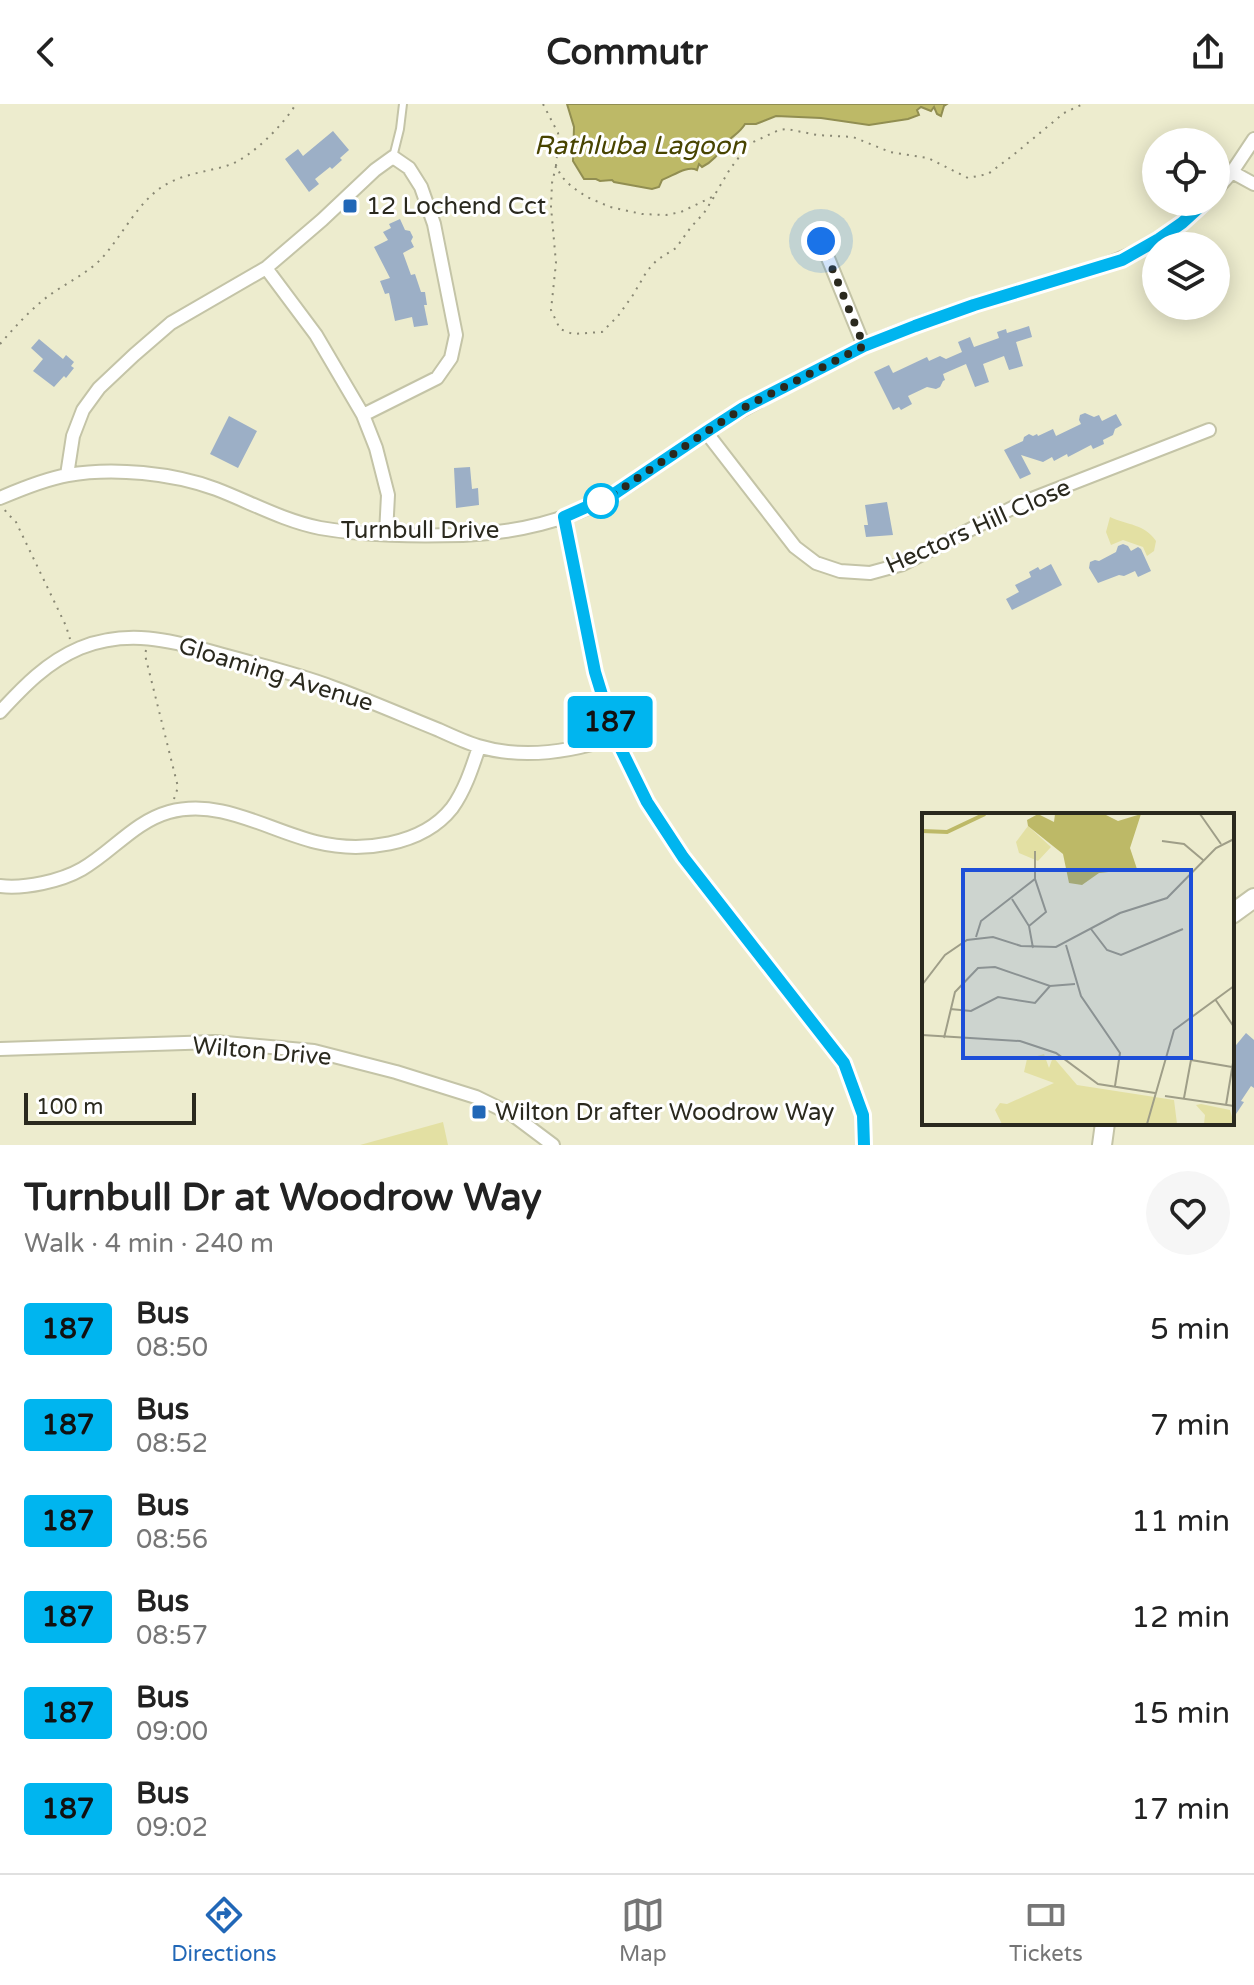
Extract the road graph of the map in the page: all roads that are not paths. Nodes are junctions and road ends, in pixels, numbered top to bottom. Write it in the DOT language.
graph roads {
  1 [pos="403,104"];
  2 [pos="1254,139"];
  3 [pos="393,157"];
  4 [pos="1232,172"];
  5 [pos="1230,174"];
  6 [pos="1254,184"];
  7 [pos="1188,216"];
  8 [pos="821,241"];
  9 [pos="266,268"];
  10 [pos="864,346"];
  11 [pos="363,415"];
  12 [pos="1209,430"];
  13 [pos="706,432"];
  14 [pos="67,475"];
  15 [pos="0,498"];
  16 [pos="564,517"];
  17 [pos="386,534"];
  18 [pos="0,712"];
  19 [pos="615,737"];
  20 [pos="479,747"];
  21 [pos="0,886"];
  22 [pos="1254,898"];
  23 [pos="1234,913"];
  24 [pos="0,1049"];
  25 [pos="1105,1125"];
  26 [pos="553,1145"];
  27 [pos="864,1145"];
  28 [pos="1102,1145"];
  1 -- 3 [label="lane"];
  2 -- 4 [label="street"];
  3 -- 9 [label="street"];
  3 -- 11 [label="street"];
  4 -- 5 [label="street"];
  4 -- 6 [label="street"];
  7 -- 10 [label="street, Turnbull Drive"];
  8 -- 10 [label="street"];
  9 -- 11 [label="street"];
  9 -- 14 [label="street"];
  10 -- 13 [label="street, Turnbull Drive"];
  11 -- 17 [label="street"];
  12 -- 13 [label="street, Hectors Hill Close"];
  13 -- 16 [label="street, Turnbull Drive"];
  14 -- 15 [label="street, Turnbull Drive"];
  14 -- 17 [label="street, Turnbull Drive"];
  16 -- 17 [label="street, Turnbull Drive"];
  16 -- 19 [label="street"];
  18 -- 20 [label="street, Gloaming Avenue"];
  19 -- 20 [label="street, Gloaming Avenue"];
  19 -- 27 [label="street"];
  20 -- 21 [label="street"];
  22 -- 23 [label="main road"];
  24 -- 26 [label="street, Wilton Drive"];
  25 -- 28 [label="main road"];
}
